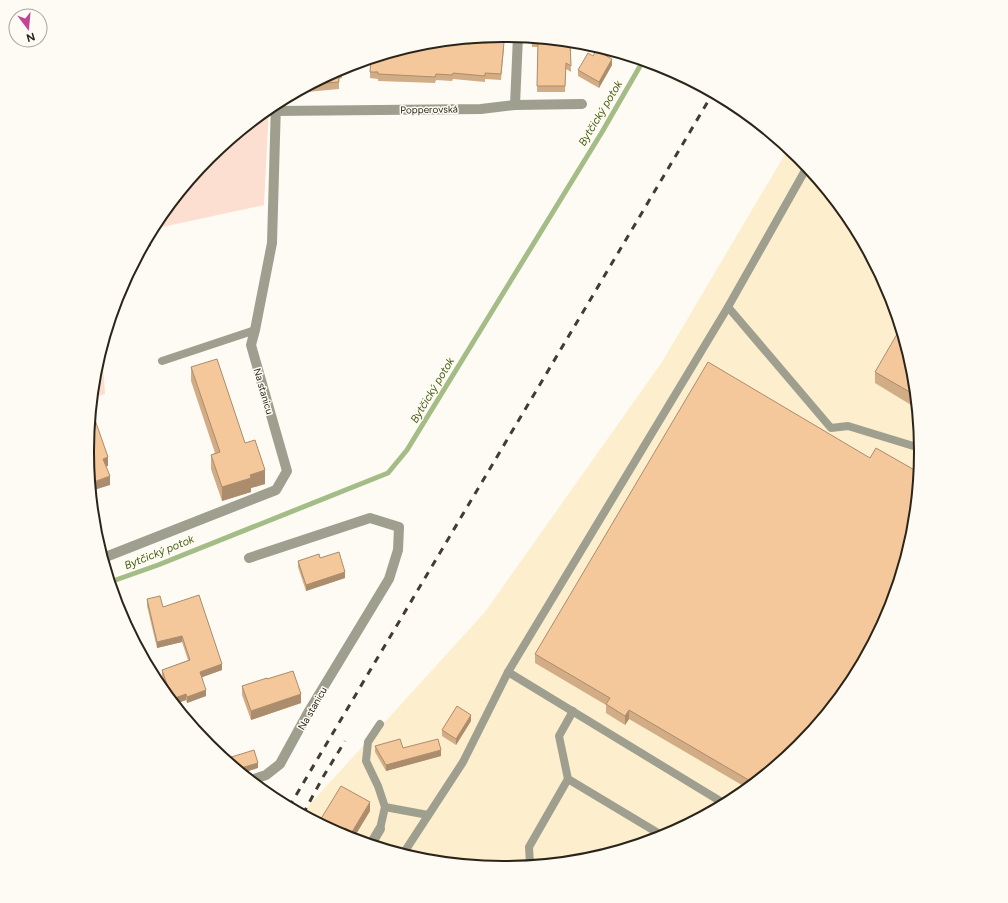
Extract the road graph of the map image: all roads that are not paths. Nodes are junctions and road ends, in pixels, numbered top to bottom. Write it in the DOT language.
graph roads {
  1 [pos="518,43"];
  2 [pos="582,104"];
  3 [pos="515,105"];
  4 [pos="283,107"];
  5 [pos="276,111"];
  6 [pos="804,172"];
  7 [pos="728,306"];
  8 [pos="255,330"];
  9 [pos="162,361"];
  10 [pos="914,446"];
  11 [pos="108,556"];
  12 [pos="249,558"];
  13 [pos="508,672"];
  14 [pos="573,711"];
  15 [pos="380,724"];
  16 [pos="257,778"];
  17 [pos="568,779"];
  18 [pos="719,800"];
  19 [pos="385,807"];
  20 [pos="428,815"];
  21 [pos="380,829"];
  22 [pos="656,832"];
  23 [pos="374,840"];
  24 [pos="406,849"];
  25 [pos="530,860"];
  1 -- 3 [label="street"];
  2 -- 3 [label="street, Popperovská"];
  3 -- 4 [label="street, Popperovská"];
  5 -- 8 [label="street, Na stanicu"];
  6 -- 7 [label="lane"];
  7 -- 10 [label="lane"];
  7 -- 13 [label="lane"];
  8 -- 9 [label="lane"];
  8 -- 11 [label="street, Na stanicu"];
  12 -- 16 [label="street, Na stanicu"];
  13 -- 14 [label="lane"];
  13 -- 20 [label="lane"];
  14 -- 17 [label="lane"];
  14 -- 18 [label="lane"];
  15 -- 19 [label="lane"];
  17 -- 22 [label="lane"];
  17 -- 25 [label="lane"];
  19 -- 20 [label="lane"];
  19 -- 21 [label="lane"];
  20 -- 24 [label="lane"];
  21 -- 23 [label="street"];
}
